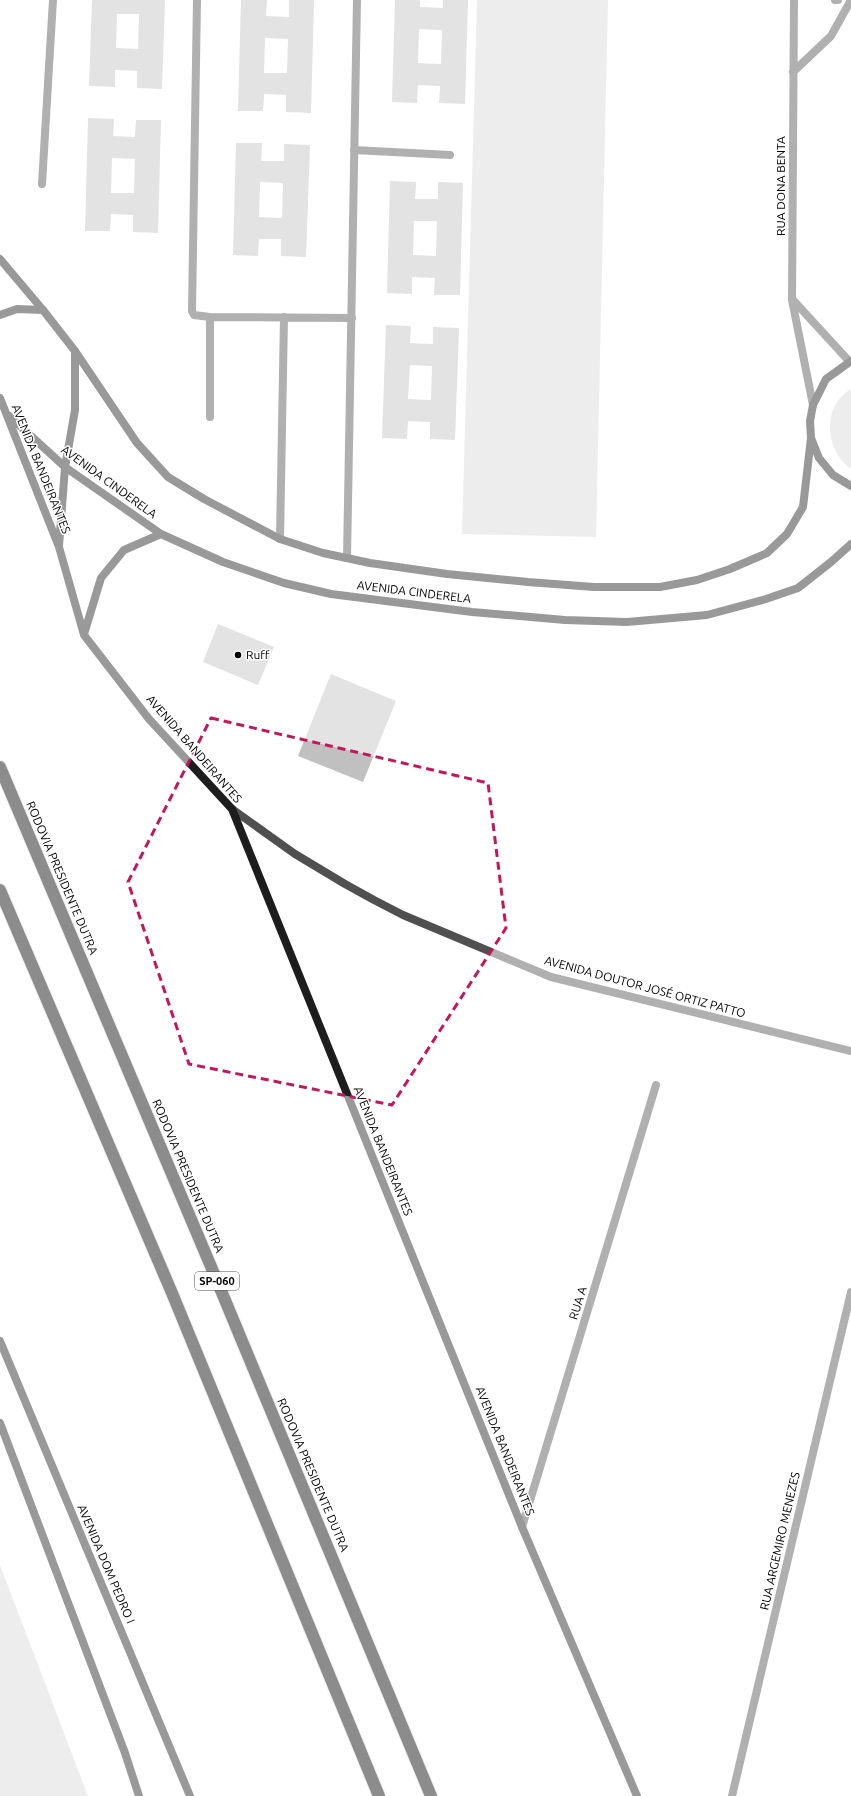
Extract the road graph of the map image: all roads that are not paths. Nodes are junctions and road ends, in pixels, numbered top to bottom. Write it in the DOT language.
graph roads {
  1 [pos="53,0"];
  2 [pos="197,0"];
  3 [pos="356,0"];
  4 [pos="794,0"];
  5 [pos="835,0"];
  6 [pos="838,0"];
  7 [pos="851,0"];
  8 [pos="793,72"];
  9 [pos="354,150"];
  10 [pos="450,155"];
  11 [pos="42,184"];
  12 [pos="0,259"];
  13 [pos="792,300"];
  14 [pos="43,310"];
  15 [pos="0,315"];
  16 [pos="210,316"];
  17 [pos="284,317"];
  18 [pos="352,318"];
  19 [pos="75,352"];
  20 [pos="850,361"];
  21 [pos="0,398"];
  22 [pos="813,405"];
  23 [pos="6,413"];
  24 [pos="210,417"];
  25 [pos="811,438"];
  26 [pos="65,467"];
  27 [pos="851,486"];
  28 [pos="161,534"];
  29 [pos="280,539"];
  30 [pos="851,544"];
  31 [pos="59,547"];
  32 [pos="347,558"];
  33 [pos="84,635"];
  34 [pos="0,767"];
  35 [pos="232,809"];
  36 [pos="0,890"];
  37 [pos="851,1051"];
  38 [pos="656,1085"];
  39 [pos="851,1292"];
  40 [pos="0,1341"];
  41 [pos="0,1423"];
  42 [pos="522,1527"];
  43 [pos="139,1796"];
  44 [pos="190,1796"];
  45 [pos="379,1796"];
  46 [pos="431,1796"];
  47 [pos="637,1796"];
  48 [pos="732,1796"];
  1 -- 11 [label="street"];
  2 -- 16 [label="street"];
  3 -- 9 [label="street"];
  4 -- 8 [label="street, RUA DONA BENTA"];
  5 -- 6 [label="street"];
  7 -- 8 [label="street"];
  8 -- 13 [label="street, RUA DONA BENTA"];
  9 -- 10 [label="street"];
  9 -- 18 [label="street"];
  12 -- 14 [label="main road"];
  13 -- 20 [label="street"];
  13 -- 22 [label="street, RUA DONA BENTA"];
  14 -- 15 [label="main road"];
  14 -- 19 [label="main road"];
  16 -- 17 [label="street"];
  16 -- 24 [label="street"];
  17 -- 18 [label="street"];
  17 -- 29 [label="street"];
  18 -- 32 [label="street"];
  19 -- 26 [label="main road, AVENIDA BANDEIRANTES"];
  19 -- 29 [label="main road, AVENIDA CINDERELA"];
  20 -- 22 [label="main road"];
  21 -- 23 [label="main road, AVENIDA BANDEIRANTES"];
  22 -- 25 [label="main road"];
  23 -- 26 [label="main road, AVENIDA CINDERELA"];
  23 -- 31 [label="main road, AVENIDA BANDEIRANTES"];
  25 -- 27 [label="main road"];
  25 -- 32 [label="main road, AVENIDA CINDERELA"];
  26 -- 28 [label="main road, AVENIDA CINDERELA"];
  26 -- 31 [label="main road, AVENIDA BANDEIRANTES"];
  28 -- 30 [label="main road, AVENIDA CINDERELA"];
  28 -- 33 [label="main road"];
  29 -- 32 [label="main road, AVENIDA CINDERELA"];
  31 -- 33 [label="main road, AVENIDA BANDEIRANTES"];
  33 -- 35 [label="main road, AVENIDA BANDEIRANTES"];
  34 -- 46 [label="highway, RODOVIA PRESIDENTE DUTRA / SP-060"];
  35 -- 37 [label="street, AVENIDA DOUTOR JOSÉ ORTIZ PATTO"];
  35 -- 42 [label="main road, AVENIDA BANDEIRANTES"];
  36 -- 45 [label="highway"];
  38 -- 42 [label="street, RUA A"];
  39 -- 48 [label="street, RUA ARGEMIRO MENEZES"];
  40 -- 44 [label="main road, AVENIDA DOM PEDRO I"];
  41 -- 43 [label="main road"];
  42 -- 47 [label="main road, AVENIDA BANDEIRANTES"];
}
